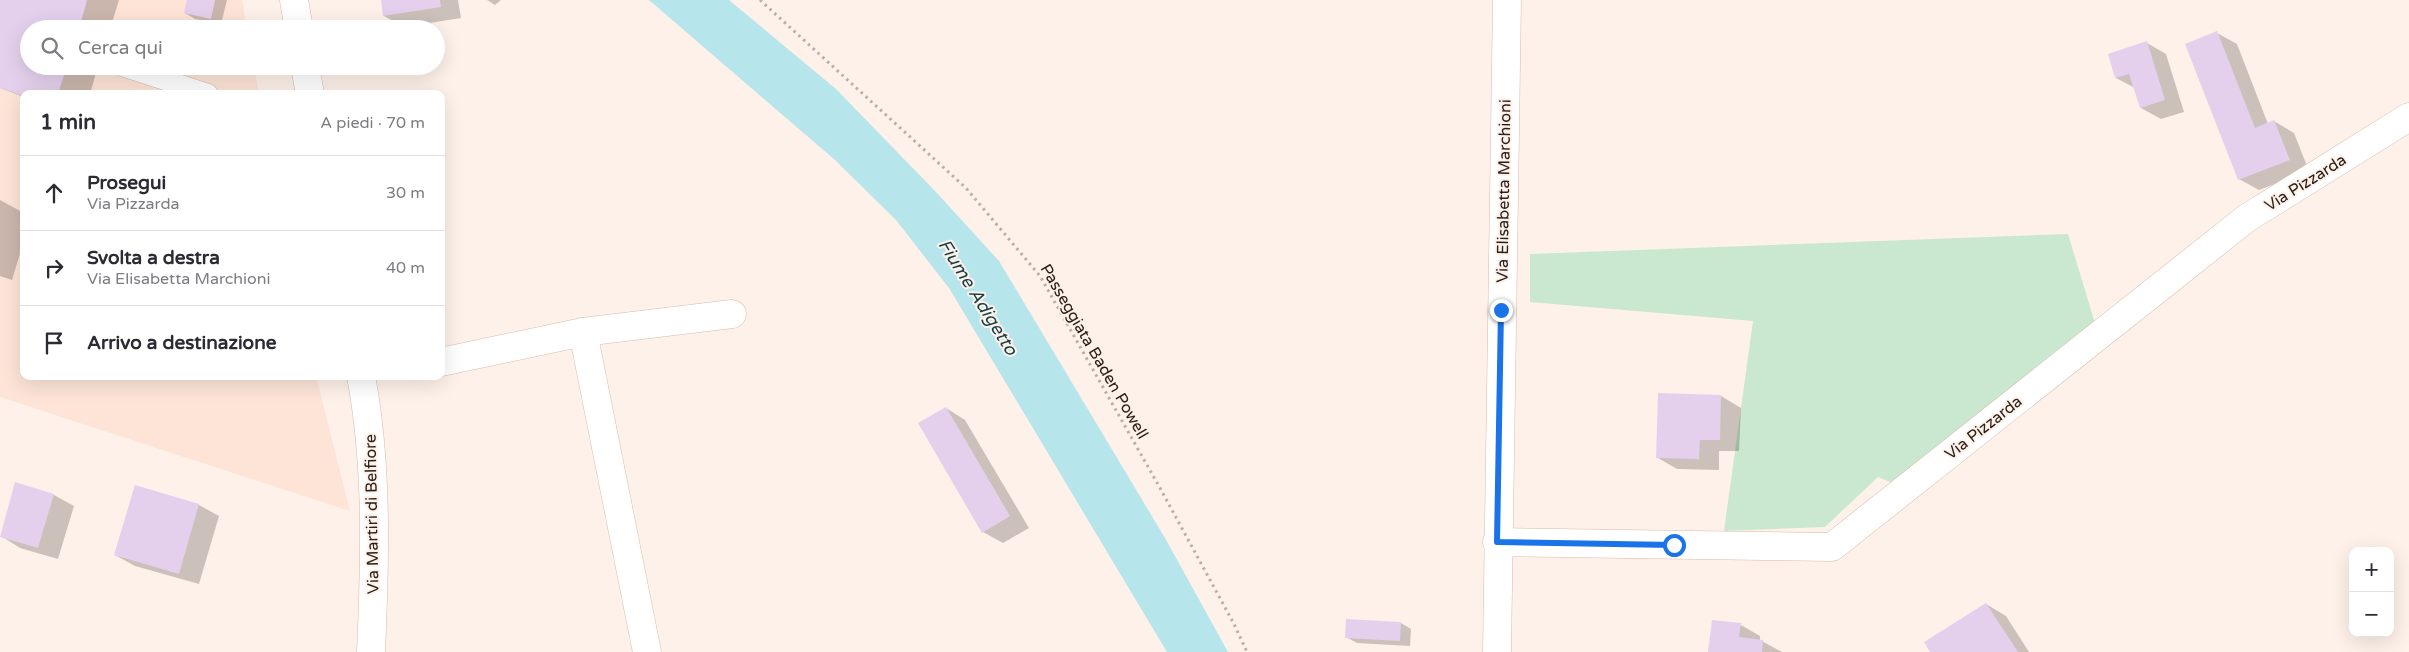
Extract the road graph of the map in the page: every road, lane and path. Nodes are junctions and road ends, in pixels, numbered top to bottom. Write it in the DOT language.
graph roads {
  1 [pos="294,0"];
  2 [pos="760,0"];
  3 [pos="1507,0"];
  4 [pos="297,20"];
  5 [pos="150,75"];
  6 [pos="307,75"];
  7 [pos="196,90"];
  8 [pos="309,90"];
  9 [pos="2409,117"];
  10 [pos="732,314"];
  11 [pos="583,332"];
  12 [pos="445,361"];
  13 [pos="365,380"];
  14 [pos="1497,542"];
  15 [pos="371,652"];
  16 [pos="647,652"];
  17 [pos="1247,652"];
  18 [pos="1497,652"];
  1 -- 4 [label="street"];
  2 -- 17 [label="path, Passeggiata Baden Powell"];
  3 -- 14 [label="street, Via Elisabetta Marchioni"];
  5 -- 7 [label="lane"];
  6 -- 8 [label="street"];
  9 -- 14 [label="street, Via Pizzarda"];
  10 -- 11 [label="street"];
  11 -- 12 [label="street"];
  11 -- 16 [label="street"];
  13 -- 15 [label="street, Via Martiri di Belfiore"];
  14 -- 18 [label="street, Via Elisabetta Marchioni"];
}
